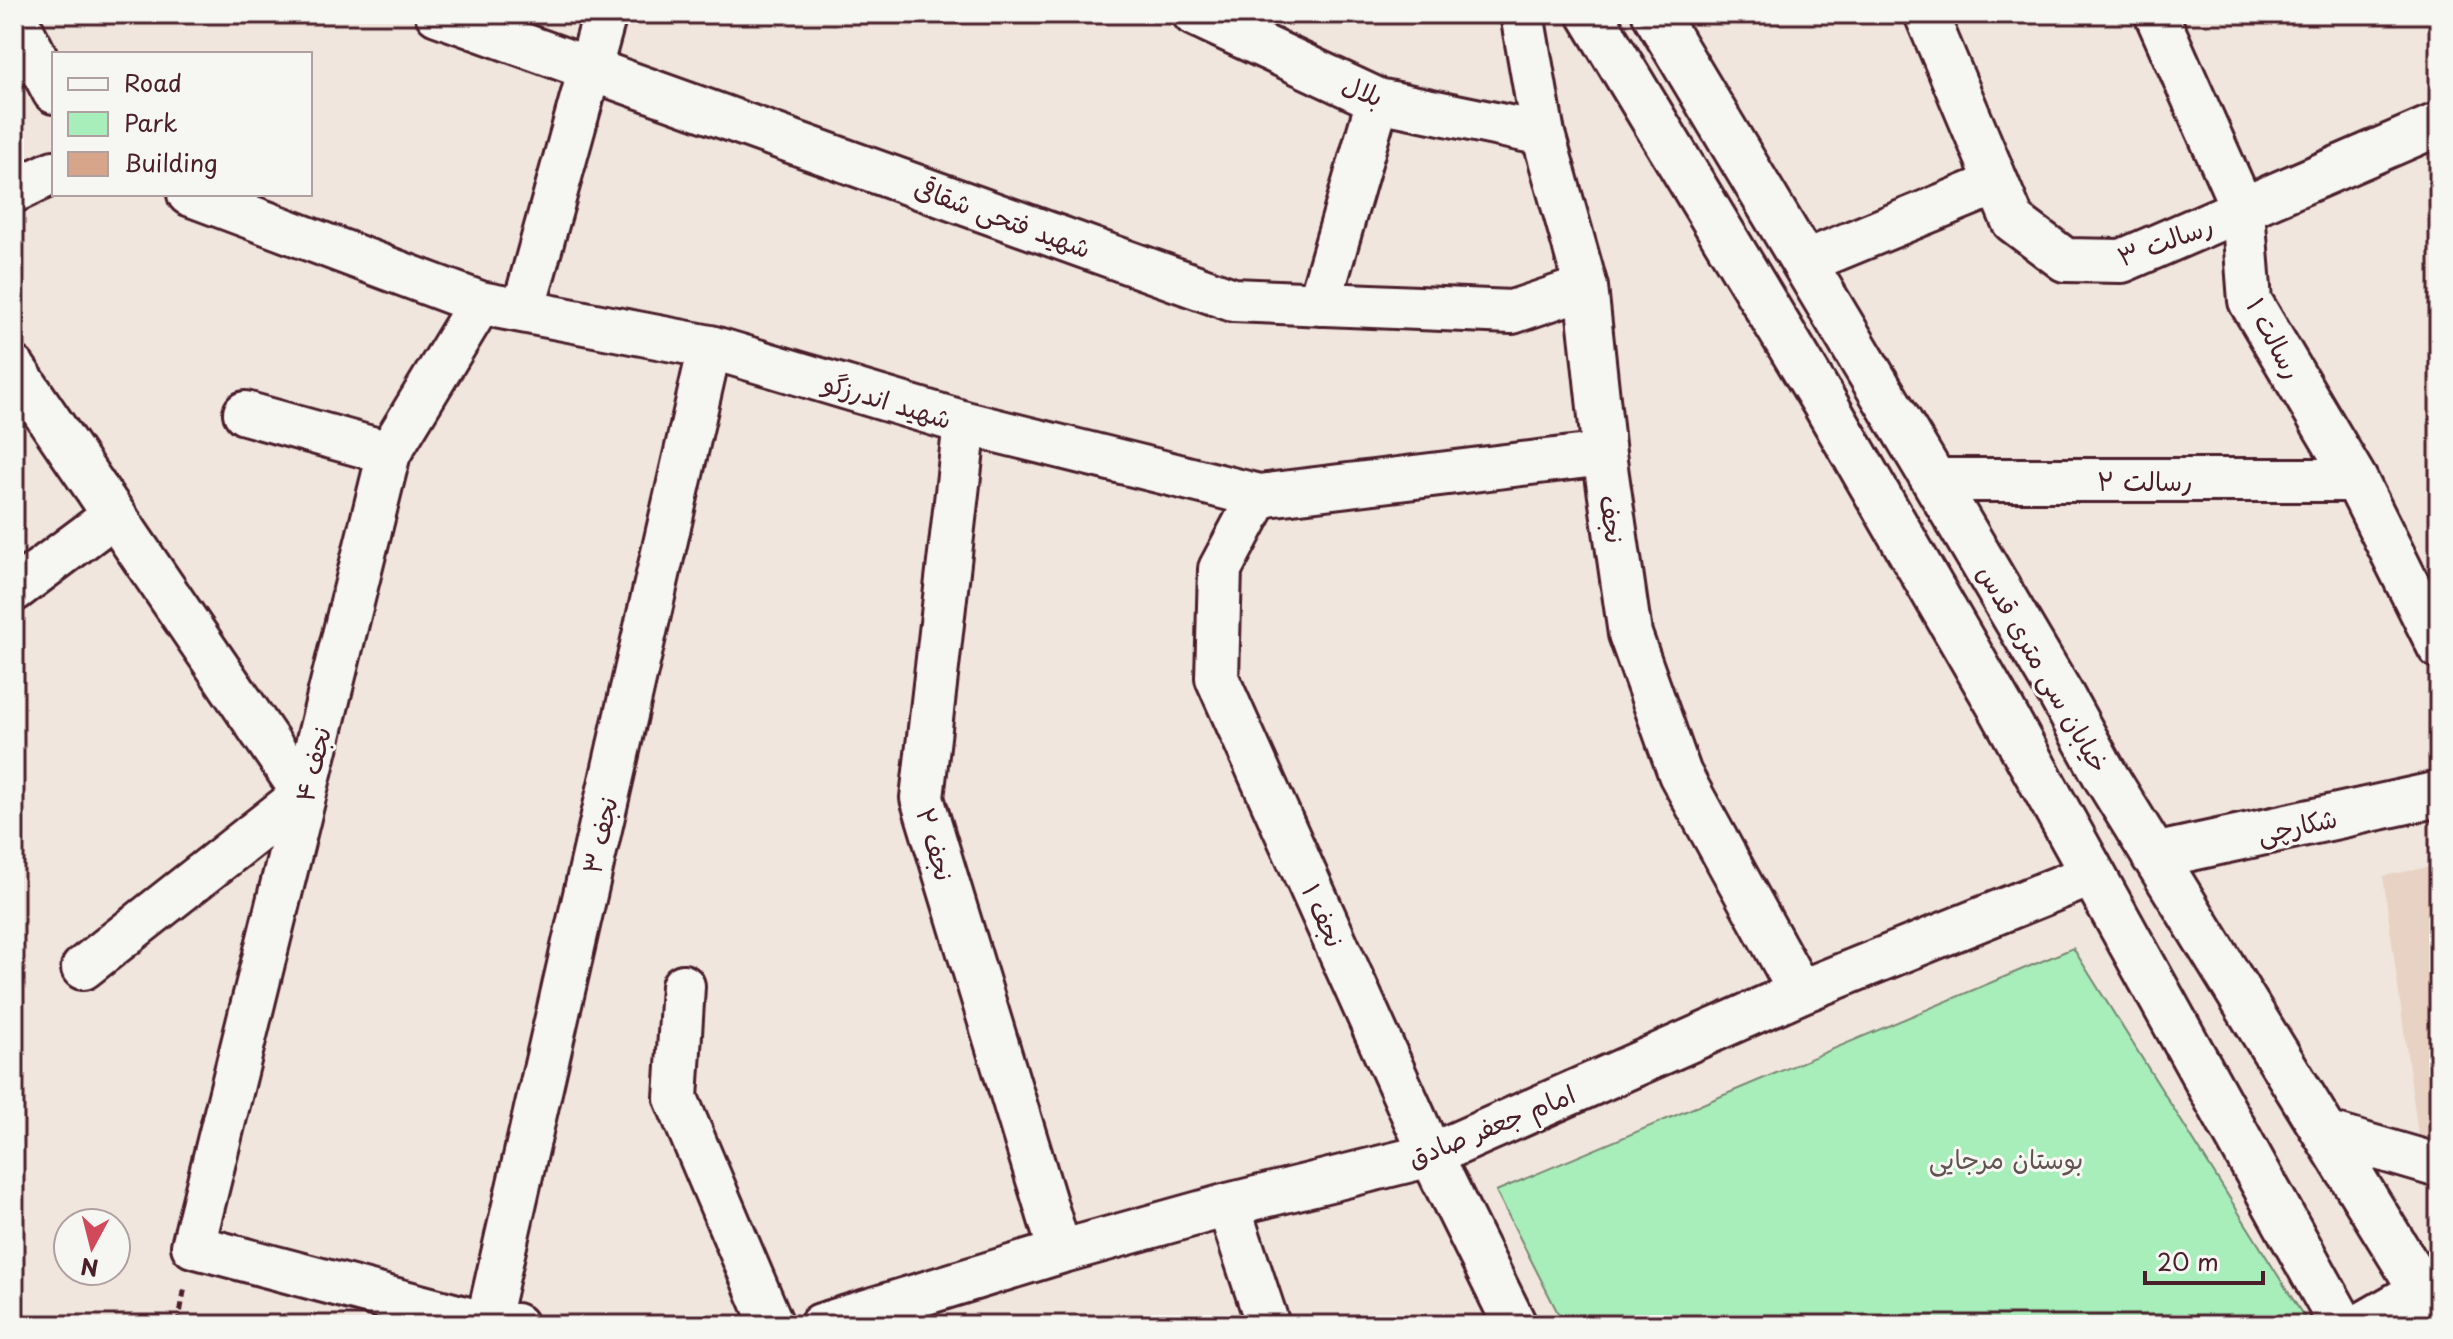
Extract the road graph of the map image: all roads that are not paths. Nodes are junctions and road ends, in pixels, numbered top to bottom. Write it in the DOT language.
graph roads {
  1 [pos="437,14"];
  2 [pos="605,14"];
  3 [pos="1194,14"];
  4 [pos="1522,14"];
  5 [pos="1590,14"];
  6 [pos="1655,14"];
  7 [pos="1926,14"];
  8 [pos="2156,14"];
  9 [pos="14,15"];
  10 [pos="590,69"];
  11 [pos="52,88"];
  12 [pos="1378,100"];
  13 [pos="2439,124"];
  14 [pos="1543,134"];
  15 [pos="52,173"];
  16 [pos="1997,183"];
  17 [pos="14,191"];
  18 [pos="194,196"];
  19 [pos="2243,210"];
  20 [pos="1805,262"];
  21 [pos="1586,287"];
  22 [pos="480,303"];
  23 [pos="1319,304"];
  24 [pos="523,311"];
  25 [pos="710,347"];
  26 [pos="14,368"];
  27 [pos="245,413"];
  28 [pos="965,423"];
  29 [pos="389,453"];
  30 [pos="1604,454"];
  31 [pos="1934,480"];
  32 [pos="2356,480"];
  33 [pos="1259,496"];
  34 [pos="113,516"];
  35 [pos="14,590"];
  36 [pos="2439,647"];
  37 [pos="304,794"];
  38 [pos="2439,794"];
  39 [pos="2154,856"];
  40 [pos="2093,874"];
  41 [pos="83,968"];
  42 [pos="683,986"];
  43 [pos="1800,992"];
  44 [pos="2326,1133"];
  45 [pos="1431,1155"];
  46 [pos="2439,1166"];
  47 [pos="1228,1205"];
  48 [pos="1060,1252"];
  49 [pos="2431,1304"];
  50 [pos="502,1324"];
  51 [pos="772,1325"];
  52 [pos="821,1325"];
  53 [pos="1268,1325"];
  54 [pos="1515,1325"];
  55 [pos="2342,1325"];
  56 [pos="2363,1325"];
  1 -- 10 [label="street, شهید فتحی شقاقی"];
  2 -- 10 [label="street"];
  3 -- 12 [label="street, بلال"];
  4 -- 14 [label="street, نجف"];
  5 -- 40 [label="main road"];
  6 -- 20 [label="main road, خیابان سی متری قدس"];
  7 -- 16 [label="street, رسالت ۳"];
  8 -- 19 [label="street, رسالت ۱"];
  9 -- 11 [label="street"];
  10 -- 23 [label="street, شهید فتحی شقاقی"];
  10 -- 24 [label="street"];
  12 -- 14 [label="street, بلال"];
  12 -- 23 [label="street"];
  13 -- 19 [label="street, رسالت ۳"];
  14 -- 21 [label="street, نجف"];
  15 -- 17 [label="street"];
  16 -- 19 [label="street, رسالت ۳"];
  16 -- 20 [label="street"];
  18 -- 22 [label="street, شهید اندرزگو"];
  19 -- 32 [label="street, رسالت ۱"];
  20 -- 31 [label="main road, خیابان سی متری قدس"];
  21 -- 23 [label="street, شهید فتحی شقاقی"];
  21 -- 30 [label="street, نجف"];
  22 -- 24 [label="street, شهید اندرزگو"];
  22 -- 29 [label="street, نجف ۴"];
  24 -- 25 [label="street, شهید اندرزگو"];
  25 -- 28 [label="street, شهید اندرزگو"];
  25 -- 50 [label="street, نجف ۳"];
  26 -- 34 [label="street"];
  27 -- 29 [label="street"];
  28 -- 33 [label="street, شهید اندرزگو"];
  28 -- 48 [label="street, نجف ۲"];
  29 -- 37 [label="street, نجف ۴"];
  30 -- 33 [label="street, شهید اندرزگو"];
  30 -- 43 [label="street, نجف"];
  31 -- 32 [label="street, رسالت ۲"];
  31 -- 39 [label="main road, خیابان سی متری قدس"];
  32 -- 36 [label="street, رسالت ۱"];
  33 -- 45 [label="street, نجف ۱"];
  34 -- 35 [label="street"];
  34 -- 37 [label="street"];
  37 -- 41 [label="street"];
  37 -- 50 [label="street, نجف ۴"];
  38 -- 39 [label="main road, شکارچی"];
  39 -- 44 [label="main road, خیابان سی متری قدس"];
  40 -- 43 [label="street, امام جعفر صادق"];
  40 -- 55 [label="main road"];
  42 -- 51 [label="street"];
  43 -- 45 [label="street, امام جعفر صادق"];
  44 -- 46 [label="street"];
  44 -- 49 [label="main road, خیابان سی متری قدس"];
  45 -- 47 [label="street, امام جعفر صادق"];
  45 -- 54 [label="street, نجف ۱"];
  47 -- 48 [label="street, امام جعفر صادق"];
  47 -- 53 [label="street"];
  48 -- 52 [label="street, امام جعفر صادق"];
  49 -- 56 [label="main road"];
}
